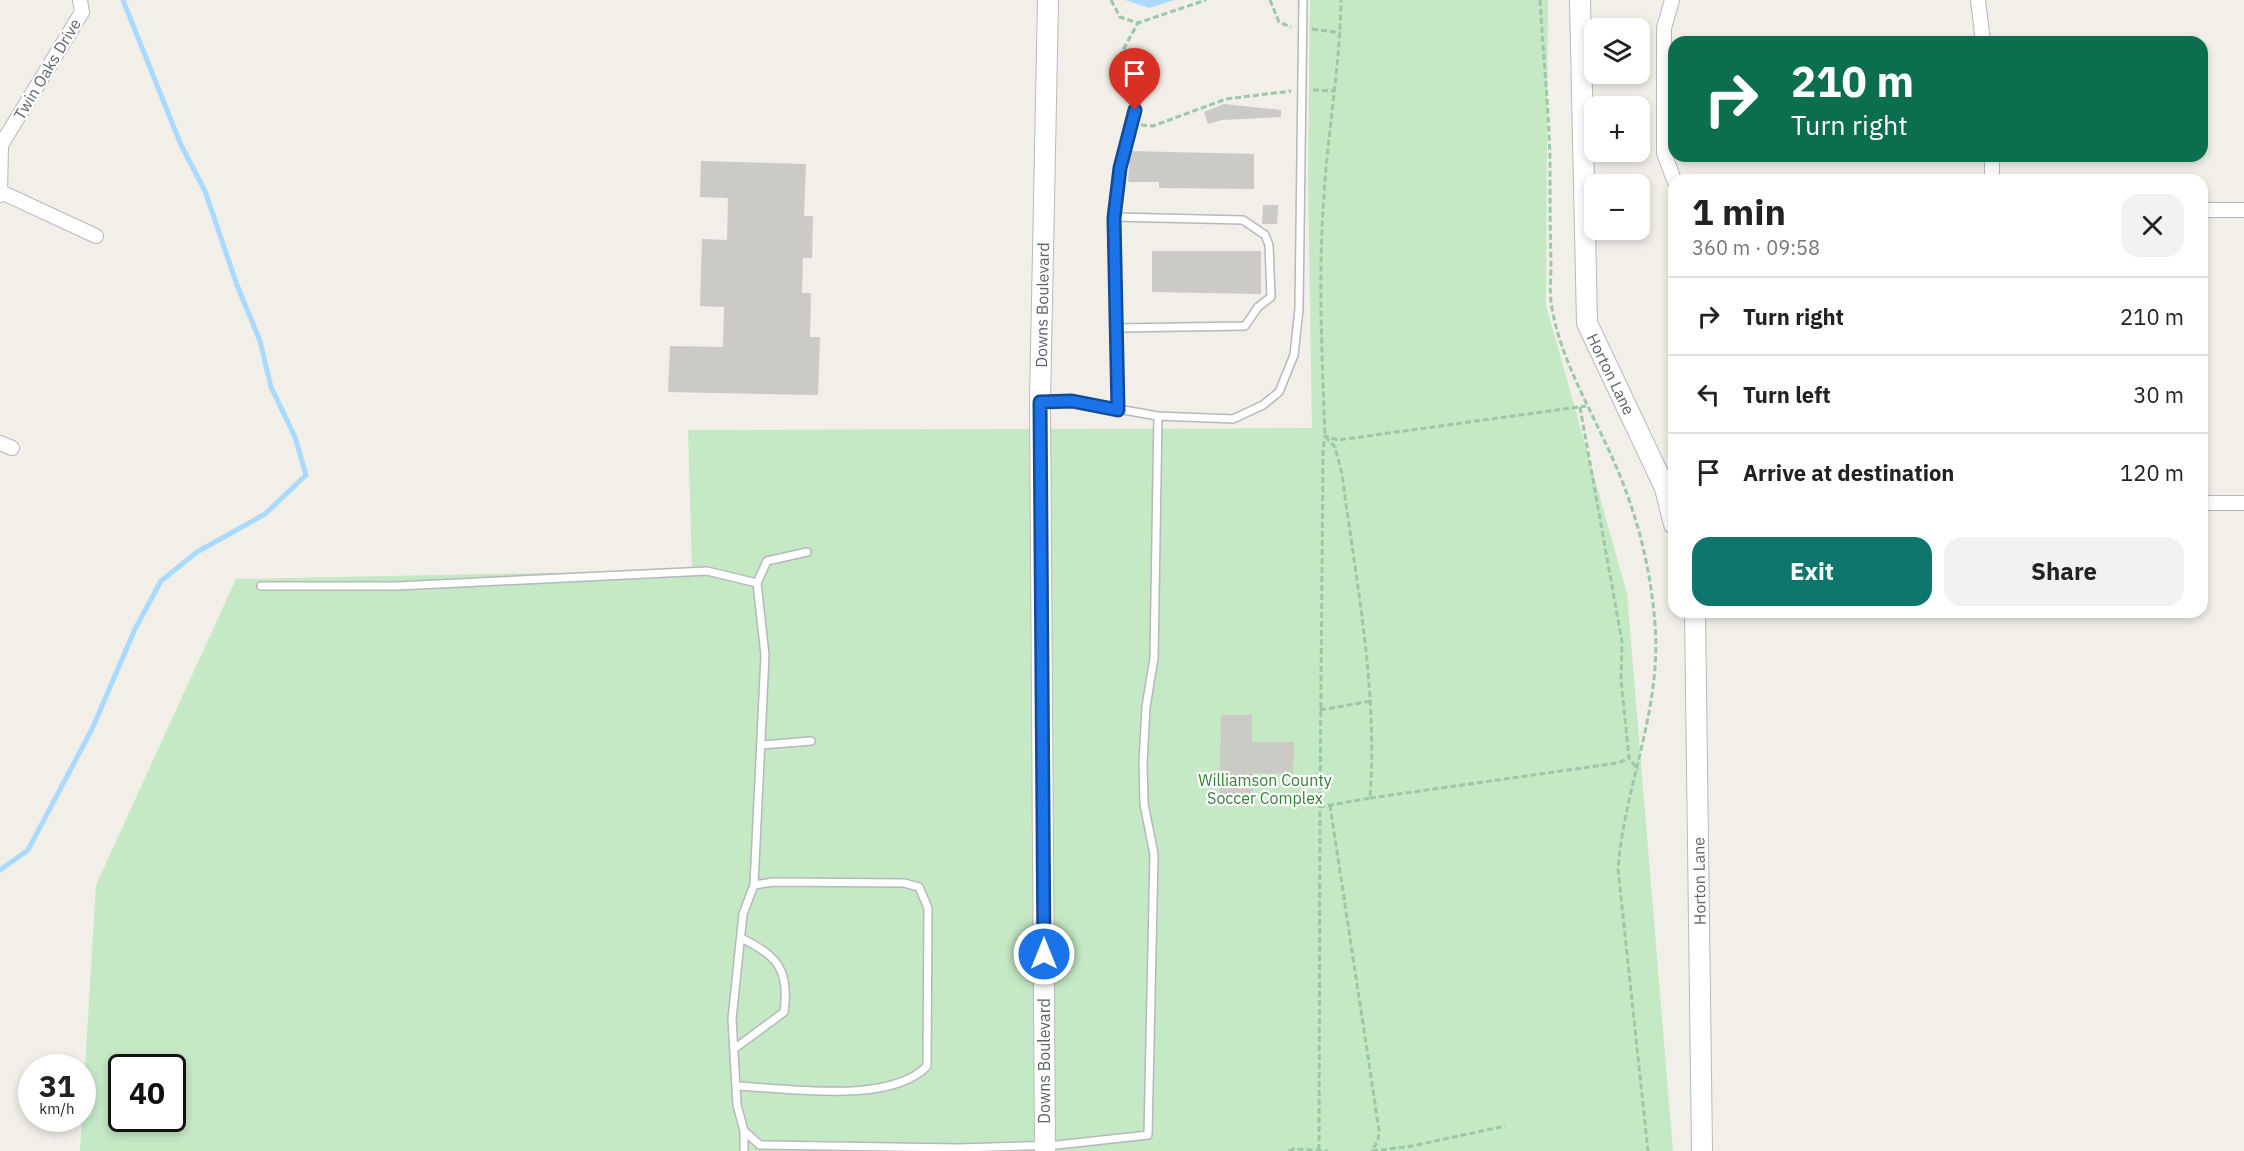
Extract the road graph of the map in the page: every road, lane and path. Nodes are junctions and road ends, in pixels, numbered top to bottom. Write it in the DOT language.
graph roads {
  1 [pos="1048,0"];
  2 [pos="1111,0"];
  3 [pos="1206,0"];
  4 [pos="1303,0"];
  5 [pos="1341,0"];
  6 [pos="1540,0"];
  7 [pos="1581,0"];
  8 [pos="1672,0"];
  9 [pos="1978,0"];
  10 [pos="81,3"];
  11 [pos="1138,23"];
  12 [pos="1982,36"];
  13 [pos="1119,57"];
  14 [pos="1140,88"];
  15 [pos="1311,90"];
  16 [pos="1301,91"];
  17 [pos="1335,91"];
  18 [pos="1137,125"];
  19 [pos="0,145"];
  20 [pos="1672,174"];
  21 [pos="1,193"];
  22 [pos="2208,210"];
  23 [pos="2244,210"];
  24 [pos="1114,218"];
  25 [pos="96,236"];
  26 [pos="1118,328"];
  27 [pos="1040,402"];
  28 [pos="1586,406"];
  29 [pos="1580,407"];
  30 [pos="1118,410"];
  31 [pos="1158,416"];
  32 [pos="1325,436"];
  33 [pos="1668,500"];
  34 [pos="2208,503"];
  35 [pos="2244,503"];
  36 [pos="807,552"];
  37 [pos="757,583"];
  38 [pos="261,586"];
  39 [pos="1700,618"];
  40 [pos="1372,702"];
  41 [pos="1320,710"];
  42 [pos="811,741"];
  43 [pos="762,745"];
  44 [pos="1629,758"];
  45 [pos="1638,770"];
  46 [pos="1370,798"];
  47 [pos="1330,805"];
  48 [pos="1320,807"];
  49 [pos="754,885"];
  50 [pos="741,938"];
  51 [pos="734,1049"];
  52 [pos="736,1086"];
  53 [pos="1505,1126"];
  54 [pos="744,1131"];
  55 [pos="1045,1148"];
  56 [pos="1319,1150"];
  57 [pos="744,1151"];
  58 [pos="1289,1151"];
  59 [pos="1328,1151"];
  60 [pos="1370,1151"];
  61 [pos="1648,1151"];
  62 [pos="1702,1151"];
  1 -- 27 [label="street, Downs Boulevard"];
  2 -- 11 [label="path"];
  3 -- 11 [label="path"];
  4 -- 31 [label="lane"];
  5 -- 17 [label="path"];
  6 -- 28 [label="path"];
  7 -- 33 [label="street, Horton Lane"];
  8 -- 20 [label="street"];
  9 -- 12 [label="street"];
  10 -- 19 [label="street, Twin Oaks Drive"];
  11 -- 13 [label="path"];
  14 -- 24 [label="lane"];
  15 -- 17 [label="path"];
  16 -- 18 [label="path"];
  17 -- 32 [label="path"];
  19 -- 21 [label="street, Twin Oaks Drive"];
  21 -- 25 [label="street"];
  22 -- 23 [label="street"];
  24 -- 26 [label="lane"];
  24 -- 26 [label="lane"];
  26 -- 30 [label="lane"];
  27 -- 30 [label="lane"];
  27 -- 55 [label="street, Downs Boulevard"];
  28 -- 29 [label="path"];
  28 -- 45 [label="path"];
  29 -- 32 [label="path"];
  29 -- 44 [label="path"];
  30 -- 31 [label="lane"];
  31 -- 55 [label="lane"];
  32 -- 40 [label="path"];
  32 -- 41 [label="path"];
  34 -- 35 [label="street"];
  36 -- 37 [label="lane"];
  37 -- 38 [label="lane"];
  37 -- 43 [label="lane"];
  39 -- 62 [label="street, Horton Lane"];
  40 -- 41 [label="path"];
  40 -- 46 [label="path"];
  41 -- 48 [label="path"];
  42 -- 43 [label="lane"];
  43 -- 49 [label="lane"];
  44 -- 45 [label="path"];
  44 -- 46 [label="path"];
  45 -- 61 [label="path"];
  46 -- 47 [label="path"];
  47 -- 48 [label="path"];
  47 -- 60 [label="path"];
  48 -- 56 [label="path"];
  49 -- 50 [label="lane"];
  49 -- 52 [label="lane"];
  50 -- 51 [label="lane"];
  50 -- 51 [label="lane"];
  51 -- 52 [label="lane"];
  52 -- 54 [label="lane"];
  53 -- 60 [label="path"];
  54 -- 55 [label="lane"];
  54 -- 57 [label="lane"];
  56 -- 58 [label="path"];
  56 -- 59 [label="path"];
}
